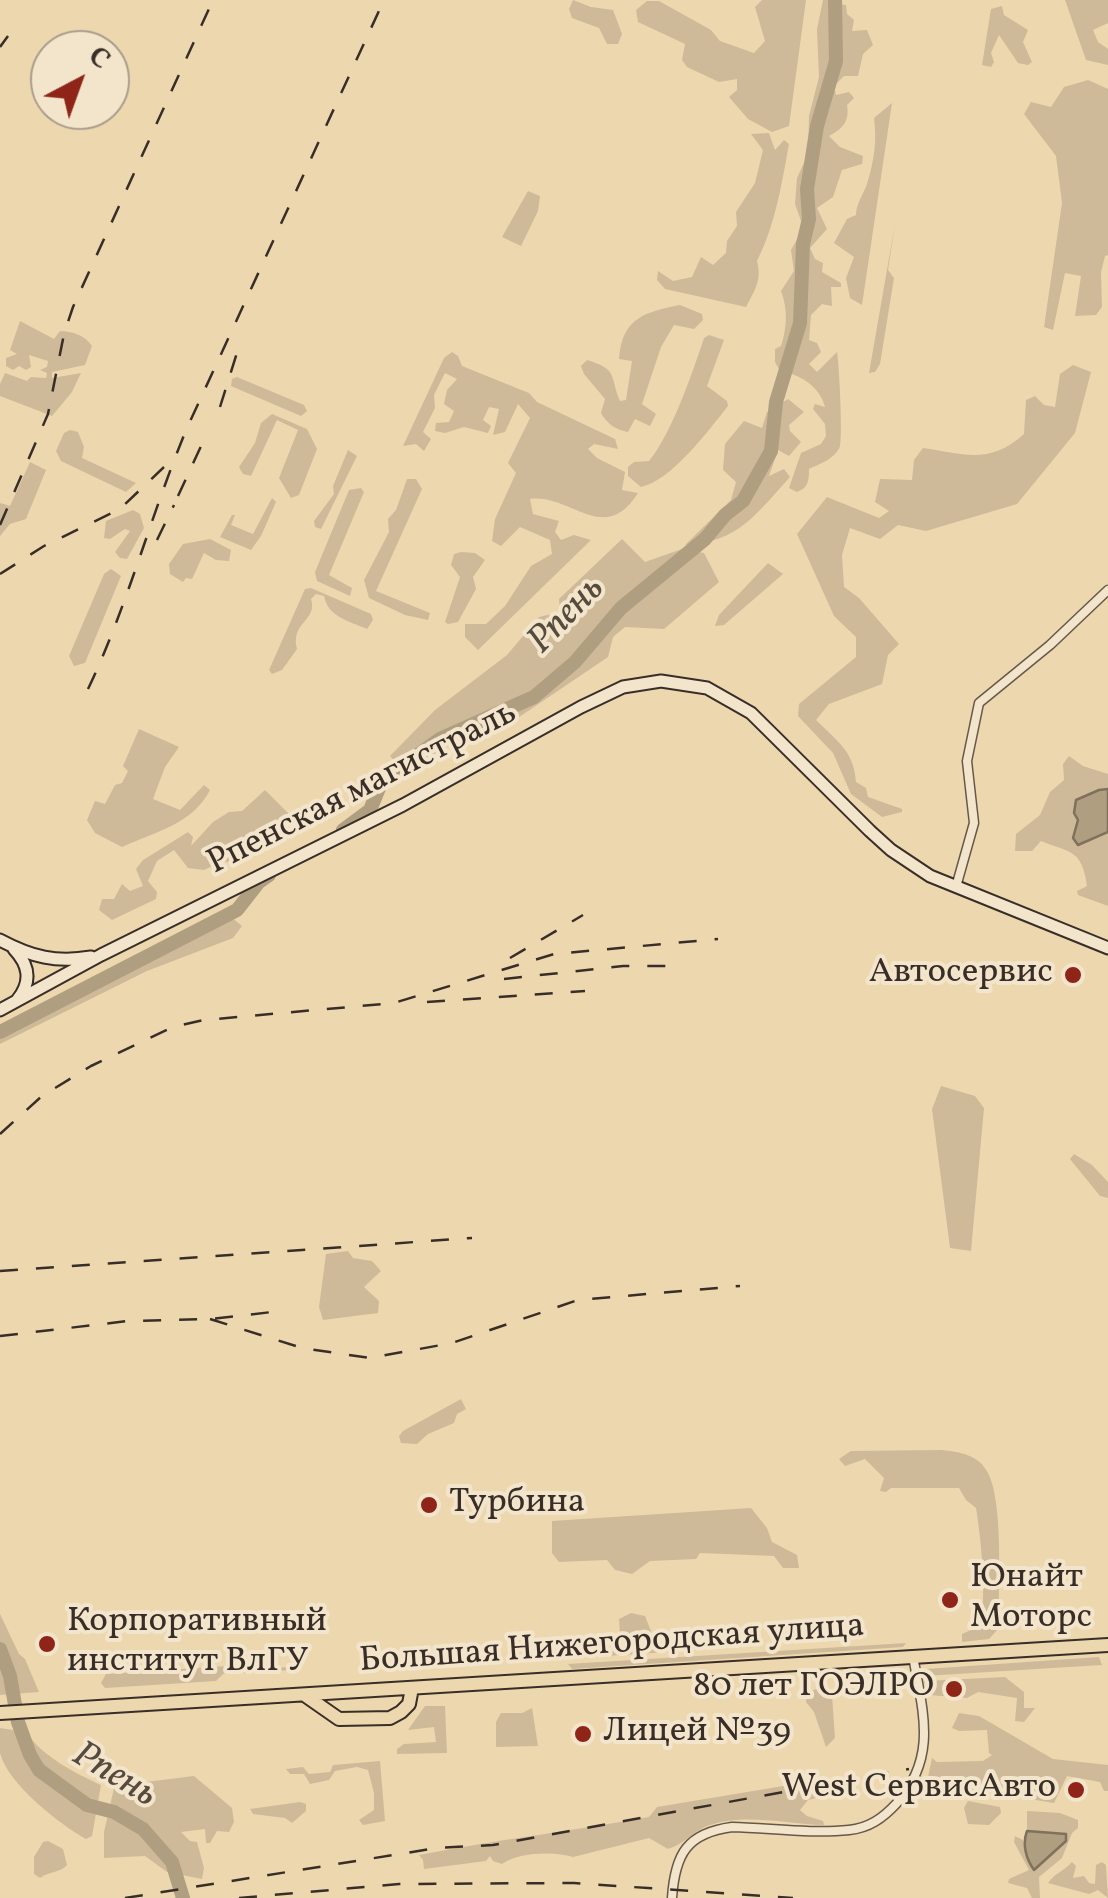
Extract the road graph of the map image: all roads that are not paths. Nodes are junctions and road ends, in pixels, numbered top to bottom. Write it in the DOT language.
graph roads {
  1 [pos="1108,590"];
  2 [pos="956,888"];
  3 [pos="6,943"];
  4 [pos="1108,948"];
  5 [pos="100,955"];
  6 [pos="16,1002"];
  7 [pos="0,1010"];
  8 [pos="1108,1645"];
  9 [pos="913,1656"];
  10 [pos="412,1688"];
  11 [pos="306,1696"];
  12 [pos="0,1713"];
  13 [pos="672,1898"];
  1 -- 2 [label="street"];
  2 -- 4 [label="main road, Рпенская магистраль"];
  2 -- 5 [label="main road, Рпенская магистраль"];
  3 -- 5 [label="main road, Рпенская магистраль"];
  3 -- 6 [label="main road, Рпенская магистраль"];
  5 -- 6 [label="main road, Рпенская магистраль"];
  6 -- 7 [label="main road, Рпенская магистраль"];
  8 -- 9 [label="main road, Большая Нижегородская улица"];
  9 -- 10 [label="main road, Большая Нижегородская улица"];
  9 -- 13 [label="street"];
  10 -- 11 [label="main road, Большая Нижегородская улица"];
  10 -- 11 [label="main road"];
  11 -- 12 [label="main road, Большая Нижегородская улица"];
}
